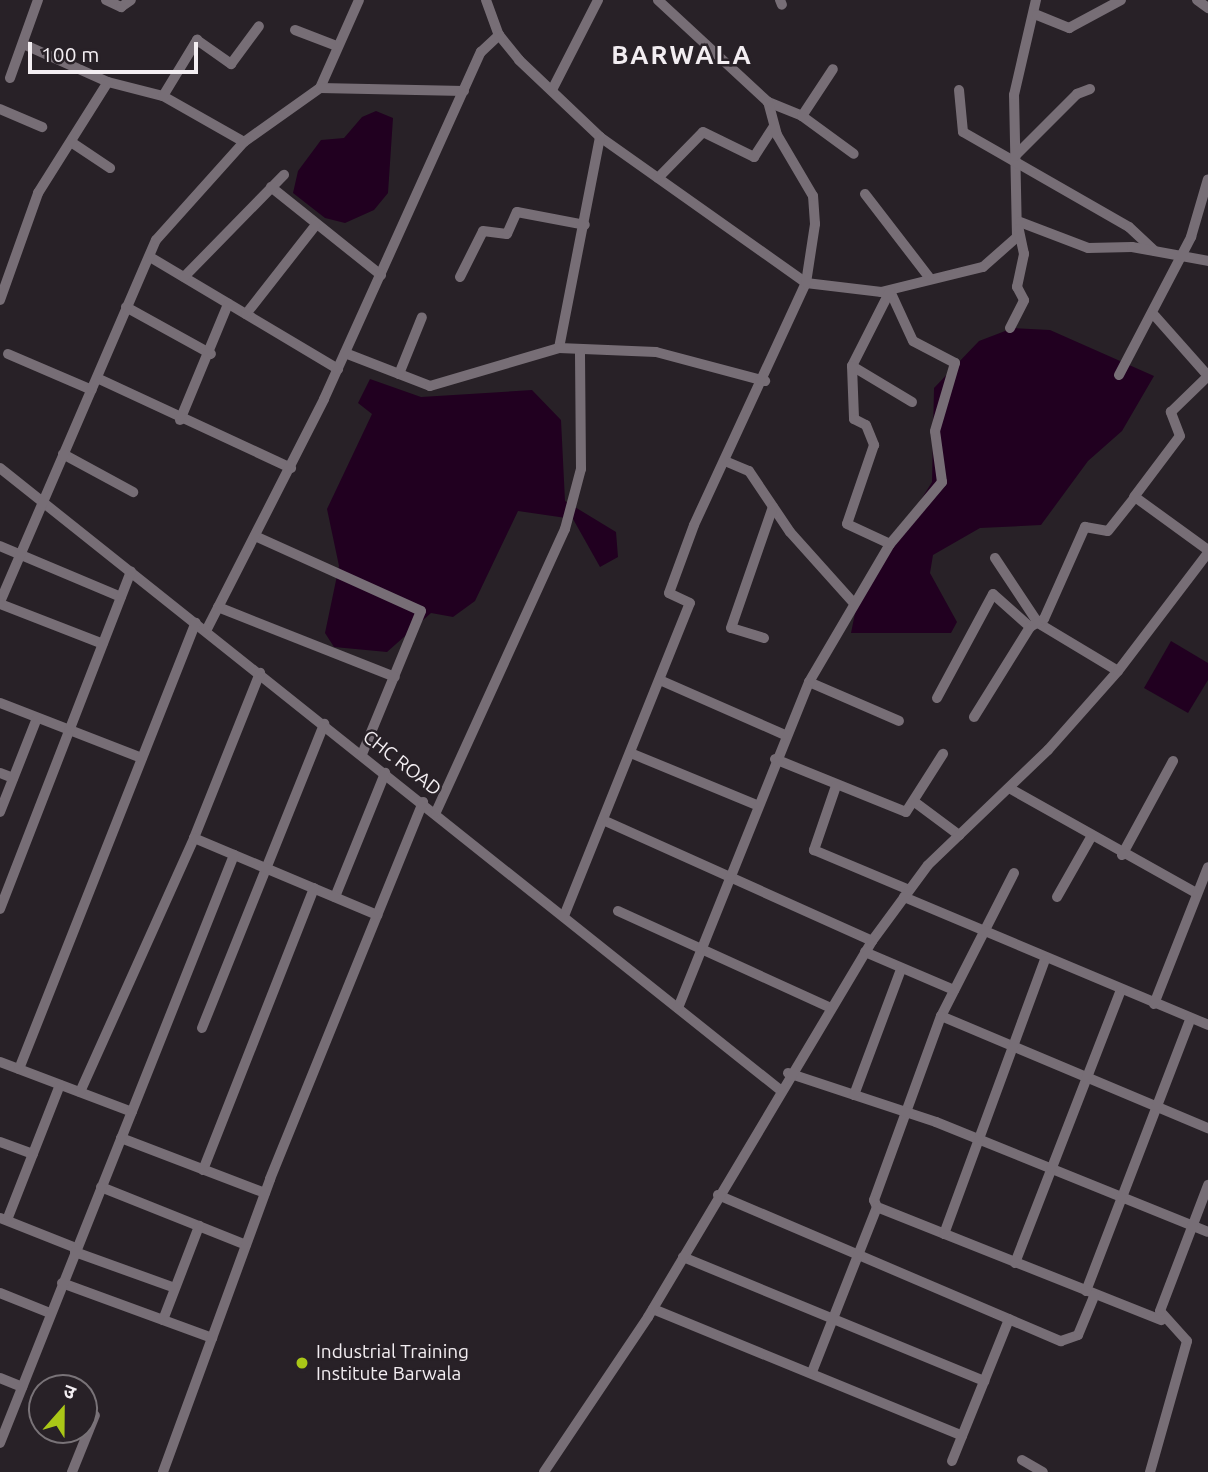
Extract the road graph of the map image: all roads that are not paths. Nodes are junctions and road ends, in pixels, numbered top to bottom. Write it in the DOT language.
graph roads {
  1 [pos="38,0"];
  2 [pos="106,0"];
  3 [pos="131,0"];
  4 [pos="359,0"];
  5 [pos="485,0"];
  6 [pos="598,0"];
  7 [pos="658,0"];
  8 [pos="1036,0"];
  9 [pos="1121,0"];
  10 [pos="1197,0"];
  11 [pos="1208,8"];
  12 [pos="1037,15"];
  13 [pos="259,26"];
  14 [pos="295,30"];
  15 [pos="499,35"];
  16 [pos="23,44"];
  17 [pos="337,46"];
  18 [pos="833,69"];
  19 [pos="10,78"];
  20 [pos="108,82"];
  21 [pos="320,88"];
  22 [pos="1090,89"];
  23 [pos="552,90"];
  24 [pos="959,90"];
  25 [pos="464,91"];
  26 [pos="163,96"];
  27 [pos="768,102"];
  28 [pos="0,109"];
  29 [pos="802,116"];
  30 [pos="774,126"];
  31 [pos="42,127"];
  32 [pos="600,137"];
  33 [pos="71,142"];
  34 [pos="244,142"];
  35 [pos="854,154"];
  36 [pos="1015,159"];
  37 [pos="110,168"];
  38 [pos="284,175"];
  39 [pos="658,178"];
  40 [pos="1208,179"];
  41 [pos="271,187"];
  42 [pos="865,194"];
  43 [pos="584,225"];
  44 [pos="316,226"];
  45 [pos="1020,226"];
  46 [pos="1155,251"];
  47 [pos="1180,255"];
  48 [pos="150,257"];
  49 [pos="1208,261"];
  50 [pos="381,275"];
  51 [pos="929,276"];
  52 [pos="184,277"];
  53 [pos="460,277"];
  54 [pos="806,283"];
  55 [pos="890,291"];
  56 [pos="0,300"];
  57 [pos="229,303"];
  58 [pos="126,307"];
  59 [pos="246,314"];
  60 [pos="1155,316"];
  61 [pos="422,317"];
  62 [pos="1010,328"];
  63 [pos="559,348"];
  64 [pos="580,349"];
  65 [pos="345,353"];
  66 [pos="8,354"];
  67 [pos="211,354"];
  68 [pos="852,366"];
  69 [pos="338,369"];
  70 [pos="399,374"];
  71 [pos="1119,375"];
  72 [pos="1208,376"];
  73 [pos="97,379"];
  74 [pos="765,381"];
  75 [pos="92,390"];
  76 [pos="912,402"];
  77 [pos="180,420"];
  78 [pos="63,454"];
  79 [pos="725,461"];
  80 [pos="0,468"];
  81 [pos="291,468"];
  82 [pos="133,492"];
  83 [pos="1134,497"];
  84 [pos="40,499"];
  85 [pos="773,507"];
  86 [pos="255,536"];
  87 [pos="890,544"];
  88 [pos="0,546"];
  89 [pos="1208,551"];
  90 [pos="19,554"];
  91 [pos="995,558"];
  92 [pos="131,572"];
  93 [pos="121,597"];
  94 [pos="852,601"];
  95 [pos="0,603"];
  96 [pos="218,607"];
  97 [pos="196,623"];
  98 [pos="1034,625"];
  99 [pos="206,631"];
  100 [pos="764,638"];
  101 [pos="103,644"];
  102 [pos="1118,671"];
  103 [pos="260,673"];
  104 [pos="395,677"];
  105 [pos="662,681"];
  106 [pos="808,682"];
  107 [pos="937,698"];
  108 [pos="0,704"];
  109 [pos="974,717"];
  110 [pos="37,718"];
  111 [pos="899,721"];
  112 [pos="324,724"];
  113 [pos="69,730"];
  114 [pos="785,736"];
  115 [pos="362,754"];
  116 [pos="633,754"];
  117 [pos="943,754"];
  118 [pos="142,758"];
  119 [pos="775,759"];
  120 [pos="1173,761"];
  121 [pos="385,772"];
  122 [pos="0,773"];
  123 [pos="13,778"];
  124 [pos="836,786"];
  125 [pos="1009,788"];
  126 [pos="423,802"];
  127 [pos="916,803"];
  128 [pos="757,805"];
  129 [pos="0,812"];
  130 [pos="436,813"];
  131 [pos="603,820"];
  132 [pos="959,835"];
  133 [pos="194,838"];
  134 [pos="1090,839"];
  135 [pos="234,855"];
  136 [pos="1122,855"];
  137 [pos="1208,867"];
  138 [pos="266,868"];
  139 [pos="1014,873"];
  140 [pos="732,879"];
  141 [pos="314,888"];
  142 [pos="907,893"];
  143 [pos="1196,893"];
  144 [pos="335,897"];
  145 [pos="1057,897"];
  146 [pos="0,909"];
  147 [pos="618,911"];
  148 [pos="377,915"];
  149 [pos="565,916"];
  150 [pos="980,932"];
  151 [pos="872,940"];
  152 [pos="701,947"];
  153 [pos="865,951"];
  154 [pos="1045,960"];
  155 [pos="901,969"];
  156 [pos="954,989"];
  157 [pos="1121,990"];
  158 [pos="1154,1004"];
  159 [pos="831,1007"];
  160 [pos="678,1008"];
  161 [pos="941,1016"];
  162 [pos="1191,1018"];
  163 [pos="1208,1025"];
  164 [pos="202,1028"];
  165 [pos="1011,1047"];
  166 [pos="0,1062"];
  167 [pos="19,1069"];
  168 [pos="788,1073"];
  169 [pos="1087,1074"];
  170 [pos="60,1084"];
  171 [pos="779,1089"];
  172 [pos="80,1092"];
  173 [pos="853,1095"];
  174 [pos="1158,1107"];
  175 [pos="132,1112"];
  176 [pos="906,1113"];
  177 [pos="1208,1128"];
  178 [pos="977,1137"];
  179 [pos="121,1138"];
  180 [pos="0,1142"];
  181 [pos="33,1154"];
  182 [pos="1051,1167"];
  183 [pos="203,1170"];
  184 [pos="1208,1185"];
  185 [pos="101,1188"];
  186 [pos="265,1193"];
  187 [pos="718,1195"];
  188 [pos="1122,1198"];
  189 [pos="877,1207"];
  190 [pos="3,1219"];
  191 [pos="1191,1225"];
  192 [pos="199,1226"];
  193 [pos="1208,1232"];
  194 [pos="944,1234"];
  195 [pos="246,1245"];
  196 [pos="76,1250"];
  197 [pos="683,1257"];
  198 [pos="859,1258"];
  199 [pos="1016,1263"];
  200 [pos="62,1283"];
  201 [pos="175,1289"];
  202 [pos="1090,1292"];
  203 [pos="0,1293"];
  204 [pos="653,1309"];
  205 [pos="50,1313"];
  206 [pos="834,1319"];
  207 [pos="1009,1319"];
  208 [pos="163,1320"];
  209 [pos="1161,1320"];
  210 [pos="212,1338"];
  211 [pos="812,1372"];
  212 [pos="0,1378"];
  213 [pos="984,1381"];
  214 [pos="22,1387"];
  215 [pos="962,1436"];
  216 [pos="0,1443"];
  217 [pos="83,1444"];
  218 [pos="1022,1460"];
  219 [pos="952,1461"];
  220 [pos="72,1472"];
  221 [pos="163,1472"];
  222 [pos="544,1472"];
  223 [pos="1043,1472"];
  224 [pos="1150,1472"];
  1 -- 16 [label="street"];
  2 -- 3 [label="street"];
  4 -- 17 [label="street"];
  5 -- 15 [label="street"];
  6 -- 23 [label="street"];
  7 -- 27 [label="street"];
  8 -- 12 [label="street"];
  9 -- 12 [label="street"];
  10 -- 11 [label="street"];
  12 -- 36 [label="street"];
  13 -- 26 [label="street"];
  14 -- 17 [label="street"];
  15 -- 23 [label="street"];
  15 -- 25 [label="street"];
  16 -- 19 [label="street"];
  16 -- 20 [label="street"];
  17 -- 21 [label="street"];
  18 -- 29 [label="street"];
  20 -- 26 [label="street"];
  20 -- 33 [label="street"];
  21 -- 25 [label="street"];
  21 -- 34 [label="street"];
  22 -- 36 [label="street"];
  23 -- 32 [label="street"];
  24 -- 36 [label="street"];
  25 -- 50 [label="street"];
  26 -- 34 [label="street"];
  27 -- 29 [label="street"];
  27 -- 30 [label="street"];
  28 -- 31 [label="street"];
  29 -- 35 [label="street"];
  30 -- 39 [label="street"];
  30 -- 54 [label="street"];
  32 -- 39 [label="street"];
  32 -- 43 [label="street"];
  33 -- 37 [label="street"];
  33 -- 56 [label="street"];
  34 -- 48 [label="street"];
  36 -- 45 [label="street"];
  36 -- 46 [label="street"];
  38 -- 41 [label="street"];
  39 -- 54 [label="street"];
  40 -- 47 [label="street"];
  41 -- 44 [label="street"];
  41 -- 52 [label="street"];
  42 -- 51 [label="street"];
  43 -- 53 [label="street"];
  43 -- 63 [label="street"];
  44 -- 50 [label="street"];
  44 -- 59 [label="street"];
  45 -- 46 [label="street"];
  45 -- 51 [label="street"];
  45 -- 62 [label="street"];
  46 -- 47 [label="street"];
  47 -- 49 [label="street"];
  47 -- 60 [label="street"];
  48 -- 52 [label="street"];
  48 -- 58 [label="street"];
  50 -- 65 [label="street"];
  51 -- 55 [label="street"];
  52 -- 57 [label="street"];
  54 -- 55 [label="street"];
  54 -- 74 [label="street"];
  55 -- 68 [label="street"];
  55 -- 87 [label="street"];
  57 -- 59 [label="street"];
  57 -- 67 [label="street"];
  58 -- 67 [label="street"];
  58 -- 73 [label="street"];
  59 -- 69 [label="street"];
  60 -- 71 [label="street"];
  60 -- 72 [label="street"];
  61 -- 70 [label="street"];
  63 -- 64 [label="street"];
  63 -- 70 [label="street"];
  64 -- 74 [label="street"];
  64 -- 130 [label="street"];
  65 -- 69 [label="street"];
  65 -- 70 [label="street"];
  66 -- 75 [label="street"];
  67 -- 77 [label="street"];
  68 -- 76 [label="street"];
  68 -- 87 [label="street"];
  69 -- 81 [label="street"];
  72 -- 83 [label="street"];
  73 -- 75 [label="street"];
  73 -- 77 [label="street"];
  74 -- 79 [label="street"];
  75 -- 78 [label="street"];
  77 -- 81 [label="street"];
  78 -- 82 [label="street"];
  78 -- 84 [label="street"];
  79 -- 85 [label="street"];
  79 -- 105 [label="street"];
  80 -- 84 [label="street, CHC ROAD"];
  81 -- 86 [label="street"];
  83 -- 89 [label="street"];
  83 -- 98 [label="street"];
  84 -- 90 [label="street"];
  84 -- 92 [label="street, CHC ROAD"];
  85 -- 94 [label="street"];
  85 -- 100 [label="street"];
  86 -- 96 [label="street"];
  86 -- 104 [label="street"];
  87 -- 94 [label="street"];
  88 -- 90 [label="street"];
  89 -- 102 [label="street"];
  90 -- 93 [label="street"];
  90 -- 95 [label="street"];
  91 -- 98 [label="street"];
  92 -- 93 [label="street"];
  92 -- 97 [label="street, CHC ROAD"];
  93 -- 101 [label="street"];
  94 -- 106 [label="street"];
  95 -- 101 [label="street"];
  96 -- 99 [label="street"];
  96 -- 104 [label="street"];
  97 -- 99 [label="street, CHC ROAD"];
  97 -- 118 [label="street"];
  98 -- 102 [label="street"];
  98 -- 107 [label="street"];
  98 -- 109 [label="street"];
  99 -- 103 [label="street, CHC ROAD"];
  101 -- 113 [label="street"];
  102 -- 125 [label="street"];
  103 -- 112 [label="street, CHC ROAD"];
  103 -- 133 [label="street"];
  104 -- 115 [label="street"];
  105 -- 114 [label="street"];
  105 -- 116 [label="street"];
  106 -- 111 [label="street"];
  106 -- 114 [label="street"];
  108 -- 110 [label="street"];
  110 -- 113 [label="street"];
  110 -- 123 [label="street"];
  112 -- 115 [label="street, CHC ROAD"];
  112 -- 138 [label="street"];
  113 -- 118 [label="street"];
  113 -- 146 [label="street"];
  114 -- 119 [label="street"];
  115 -- 121 [label="street, CHC ROAD"];
  116 -- 128 [label="street"];
  116 -- 131 [label="street"];
  117 -- 127 [label="street"];
  118 -- 167 [label="street"];
  119 -- 124 [label="street"];
  119 -- 128 [label="street"];
  120 -- 136 [label="street"];
  121 -- 126 [label="street, CHC ROAD"];
  121 -- 144 [label="street"];
  122 -- 123 [label="street"];
  123 -- 129 [label="street"];
  124 -- 127 [label="street"];
  124 -- 142 [label="street"];
  125 -- 132 [label="street"];
  125 -- 134 [label="street"];
  126 -- 130 [label="street, CHC ROAD"];
  126 -- 148 [label="street"];
  127 -- 132 [label="street"];
  128 -- 140 [label="street"];
  130 -- 149 [label="street, CHC ROAD"];
  131 -- 140 [label="street"];
  131 -- 149 [label="street"];
  132 -- 142 [label="street"];
  133 -- 135 [label="street"];
  133 -- 172 [label="street"];
  134 -- 136 [label="street"];
  134 -- 145 [label="street"];
  135 -- 138 [label="street"];
  135 -- 175 [label="street"];
  136 -- 143 [label="street"];
  137 -- 143 [label="street"];
  138 -- 141 [label="street"];
  138 -- 164 [label="street"];
  139 -- 150 [label="street"];
  140 -- 151 [label="street"];
  140 -- 152 [label="street"];
  141 -- 144 [label="street"];
  141 -- 183 [label="street"];
  142 -- 150 [label="street"];
  142 -- 151 [label="street"];
  143 -- 158 [label="street"];
  144 -- 148 [label="street"];
  147 -- 152 [label="street"];
  148 -- 186 [label="street"];
  149 -- 160 [label="street, CHC ROAD"];
  150 -- 154 [label="street"];
  150 -- 156 [label="street"];
  151 -- 153 [label="street"];
  152 -- 159 [label="street"];
  152 -- 160 [label="street"];
  153 -- 155 [label="street"];
  153 -- 159 [label="street"];
  154 -- 157 [label="street"];
  154 -- 165 [label="street"];
  155 -- 156 [label="street"];
  155 -- 173 [label="street"];
  156 -- 161 [label="street"];
  157 -- 158 [label="street"];
  157 -- 169 [label="street"];
  158 -- 162 [label="street"];
  159 -- 168 [label="street"];
  160 -- 171 [label="street, CHC ROAD"];
  161 -- 165 [label="street"];
  161 -- 176 [label="street"];
  162 -- 163 [label="street"];
  162 -- 174 [label="street"];
  165 -- 169 [label="street"];
  165 -- 178 [label="street"];
  166 -- 167 [label="street"];
  167 -- 170 [label="street"];
  168 -- 171 [label="street"];
  168 -- 173 [label="street"];
  169 -- 174 [label="street"];
  169 -- 182 [label="street"];
  170 -- 172 [label="street"];
  170 -- 181 [label="street"];
  171 -- 187 [label="street"];
  172 -- 175 [label="street"];
  173 -- 176 [label="street"];
  174 -- 177 [label="street"];
  174 -- 188 [label="street"];
  175 -- 179 [label="street"];
  176 -- 178 [label="street"];
  176 -- 189 [label="street"];
  178 -- 182 [label="street"];
  178 -- 194 [label="street"];
  179 -- 183 [label="street"];
  179 -- 185 [label="street"];
  180 -- 181 [label="street"];
  181 -- 190 [label="street"];
  182 -- 188 [label="street"];
  182 -- 199 [label="street"];
  183 -- 186 [label="street"];
  184 -- 191 [label="street"];
  185 -- 192 [label="street"];
  185 -- 196 [label="street"];
  186 -- 195 [label="street"];
  187 -- 197 [label="street"];
  187 -- 198 [label="street"];
  188 -- 191 [label="street"];
  188 -- 202 [label="street"];
  189 -- 194 [label="street"];
  189 -- 198 [label="street"];
  190 -- 196 [label="street"];
  191 -- 193 [label="street"];
  191 -- 209 [label="street"];
  192 -- 195 [label="street"];
  192 -- 201 [label="street"];
  194 -- 199 [label="street"];
  195 -- 210 [label="street"];
  196 -- 200 [label="street"];
  196 -- 201 [label="street"];
  197 -- 204 [label="street"];
  197 -- 206 [label="street"];
  198 -- 206 [label="street"];
  198 -- 207 [label="street"];
  199 -- 202 [label="street"];
  200 -- 205 [label="street"];
  200 -- 208 [label="street"];
  201 -- 208 [label="street"];
  202 -- 207 [label="street"];
  202 -- 209 [label="street"];
  203 -- 205 [label="street"];
  204 -- 211 [label="street"];
  204 -- 222 [label="street"];
  205 -- 214 [label="street"];
  206 -- 211 [label="street"];
  206 -- 213 [label="street"];
  207 -- 213 [label="street"];
  208 -- 210 [label="street"];
  209 -- 224 [label="street"];
  210 -- 221 [label="street"];
  211 -- 215 [label="street"];
  212 -- 214 [label="street"];
  213 -- 215 [label="street"];
  214 -- 216 [label="street"];
  215 -- 219 [label="street"];
  217 -- 220 [label="street"];
  218 -- 223 [label="street"];
}
